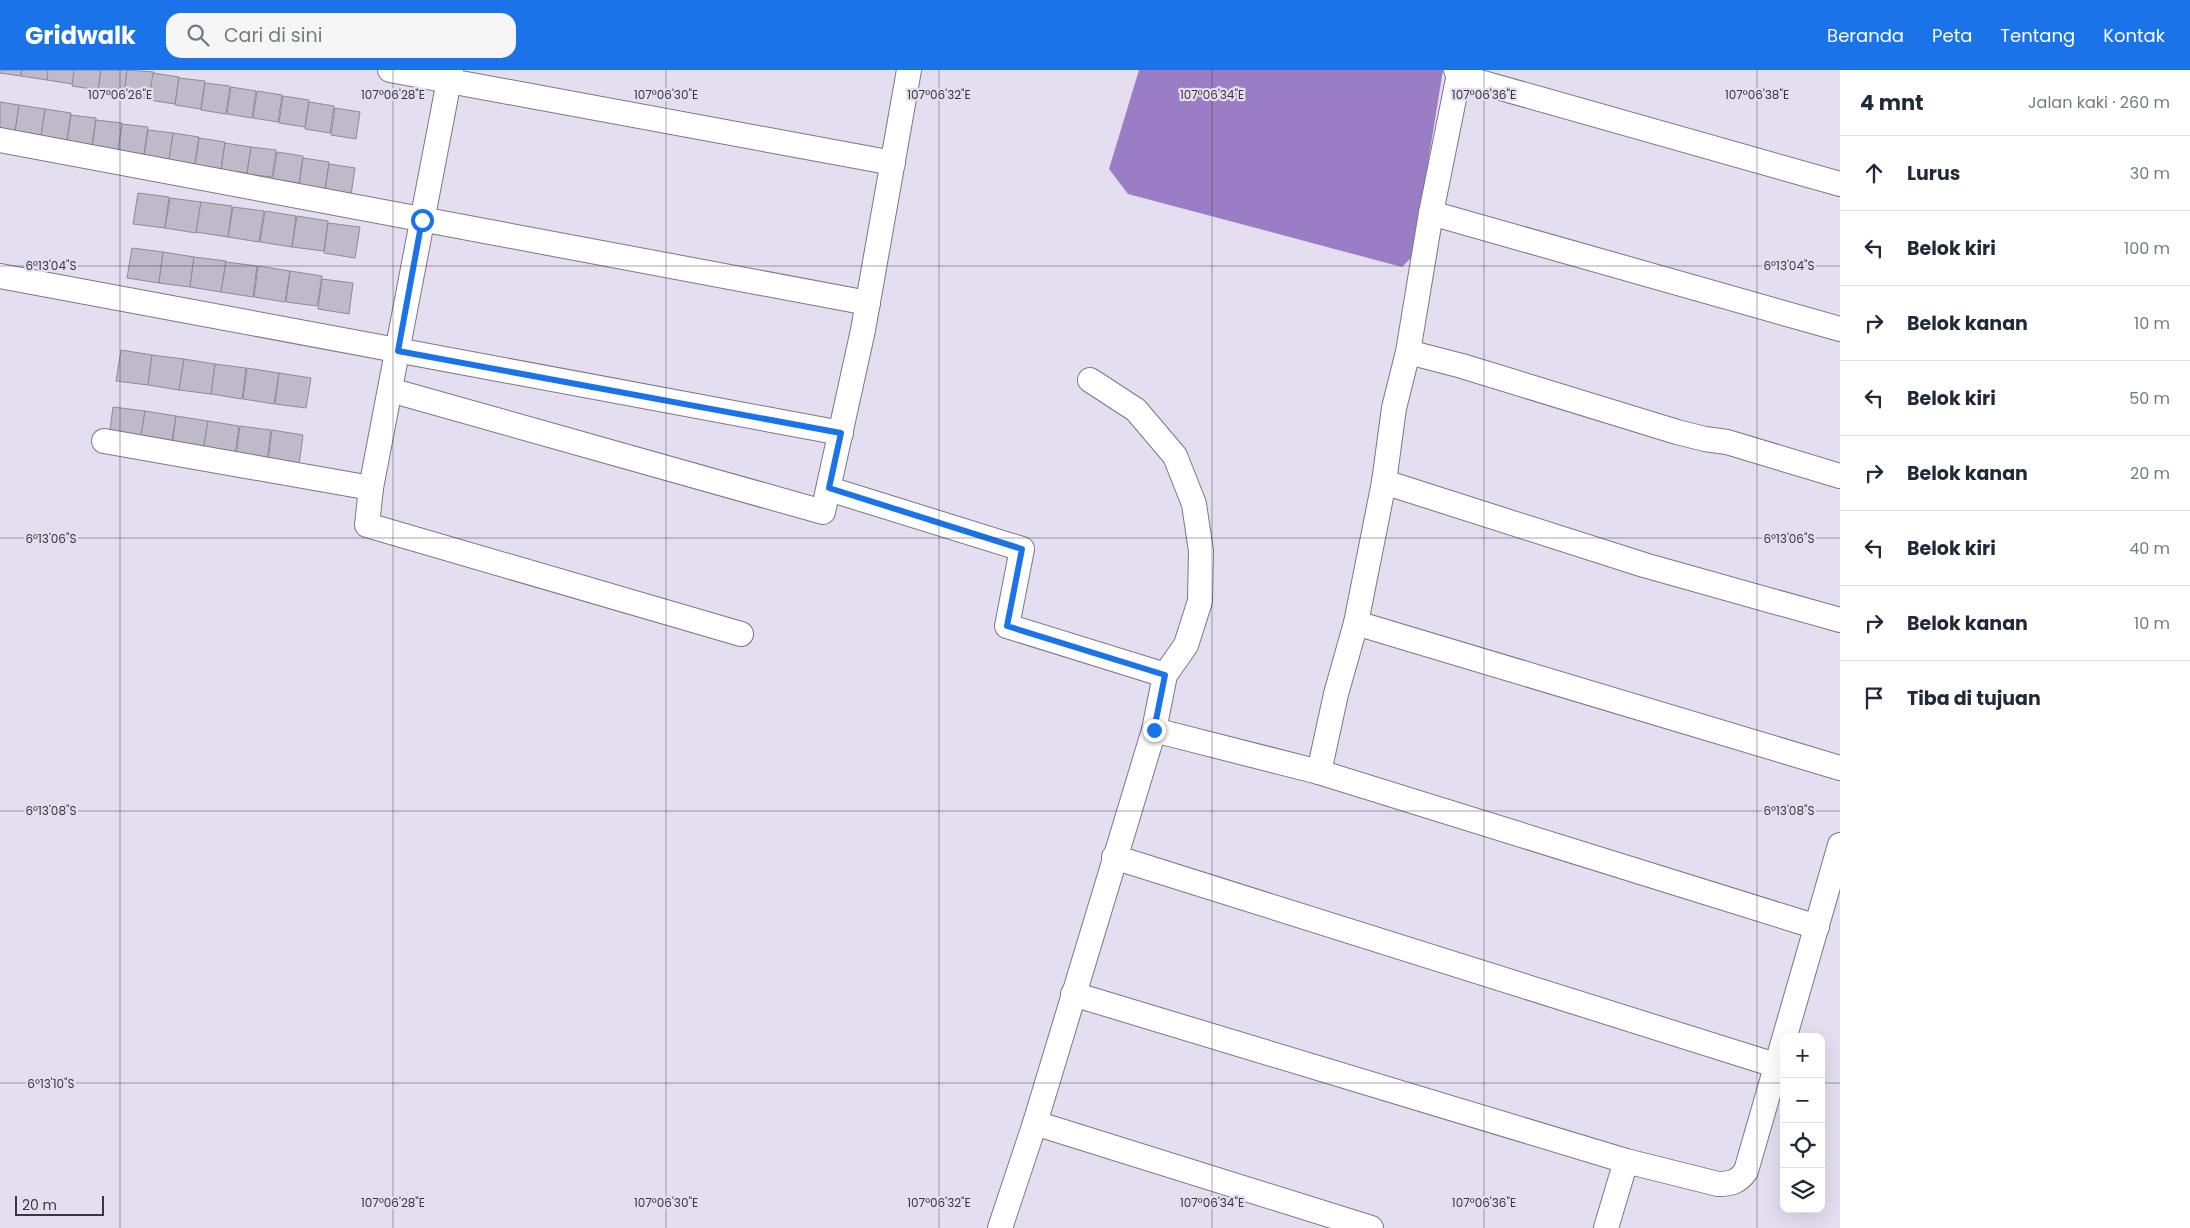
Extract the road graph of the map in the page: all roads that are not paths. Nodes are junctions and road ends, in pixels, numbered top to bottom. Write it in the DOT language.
graph roads {
  1 [pos="390,70"];
  2 [pos="909,70"];
  3 [pos="1458,72"];
  4 [pos="450,75"];
  5 [pos="0,140"];
  6 [pos="893,163"];
  7 [pos="1840,184"];
  8 [pos="1431,213"];
  9 [pos="422,220"];
  10 [pos="0,276"];
  11 [pos="868,303"];
  12 [pos="1840,329"];
  13 [pos="398,351"];
  14 [pos="1408,352"];
  15 [pos="1090,380"];
  16 [pos="390,390"];
  17 [pos="841,433"];
  18 [pos="104,441"];
  19 [pos="1840,476"];
  20 [pos="1384,482"];
  21 [pos="371,488"];
  22 [pos="829,488"];
  23 [pos="1840,620"];
  24 [pos="1356,623"];
  25 [pos="741,634"];
  26 [pos="1165,675"];
  27 [pos="1154,730"];
  28 [pos="1840,768"];
  29 [pos="1319,772"];
  30 [pos="1840,844"];
  31 [pos="1114,858"];
  32 [pos="1817,927"];
  33 [pos="1073,994"];
  34 [pos="1775,1065"];
  35 [pos="1035,1123"];
  36 [pos="1626,1161"];
  37 [pos="1000,1228"];
  38 [pos="1371,1228"];
  39 [pos="1606,1228"];
  1 -- 4 [label="street"];
  2 -- 6 [label="street"];
  3 -- 7 [label="street"];
  3 -- 8 [label="street"];
  4 -- 6 [label="street"];
  4 -- 9 [label="street"];
  5 -- 9 [label="street"];
  6 -- 11 [label="street"];
  8 -- 12 [label="street"];
  8 -- 14 [label="street"];
  9 -- 11 [label="street"];
  9 -- 13 [label="street"];
  10 -- 13 [label="street"];
  11 -- 17 [label="street"];
  13 -- 16 [label="street"];
  13 -- 17 [label="street"];
  14 -- 19 [label="street"];
  14 -- 20 [label="street"];
  15 -- 26 [label="street"];
  16 -- 21 [label="street"];
  16 -- 22 [label="street"];
  17 -- 22 [label="street"];
  18 -- 21 [label="street"];
  20 -- 23 [label="street"];
  20 -- 24 [label="street"];
  21 -- 25 [label="street"];
  22 -- 26 [label="street"];
  24 -- 28 [label="street"];
  24 -- 29 [label="street"];
  26 -- 27 [label="street"];
  27 -- 29 [label="street"];
  27 -- 31 [label="street"];
  29 -- 32 [label="street"];
  30 -- 32 [label="street"];
  31 -- 33 [label="street"];
  31 -- 34 [label="street"];
  32 -- 34 [label="street"];
  33 -- 35 [label="street"];
  33 -- 36 [label="street"];
  34 -- 36 [label="street"];
  35 -- 37 [label="street"];
  35 -- 38 [label="street"];
  36 -- 39 [label="street"];
}
